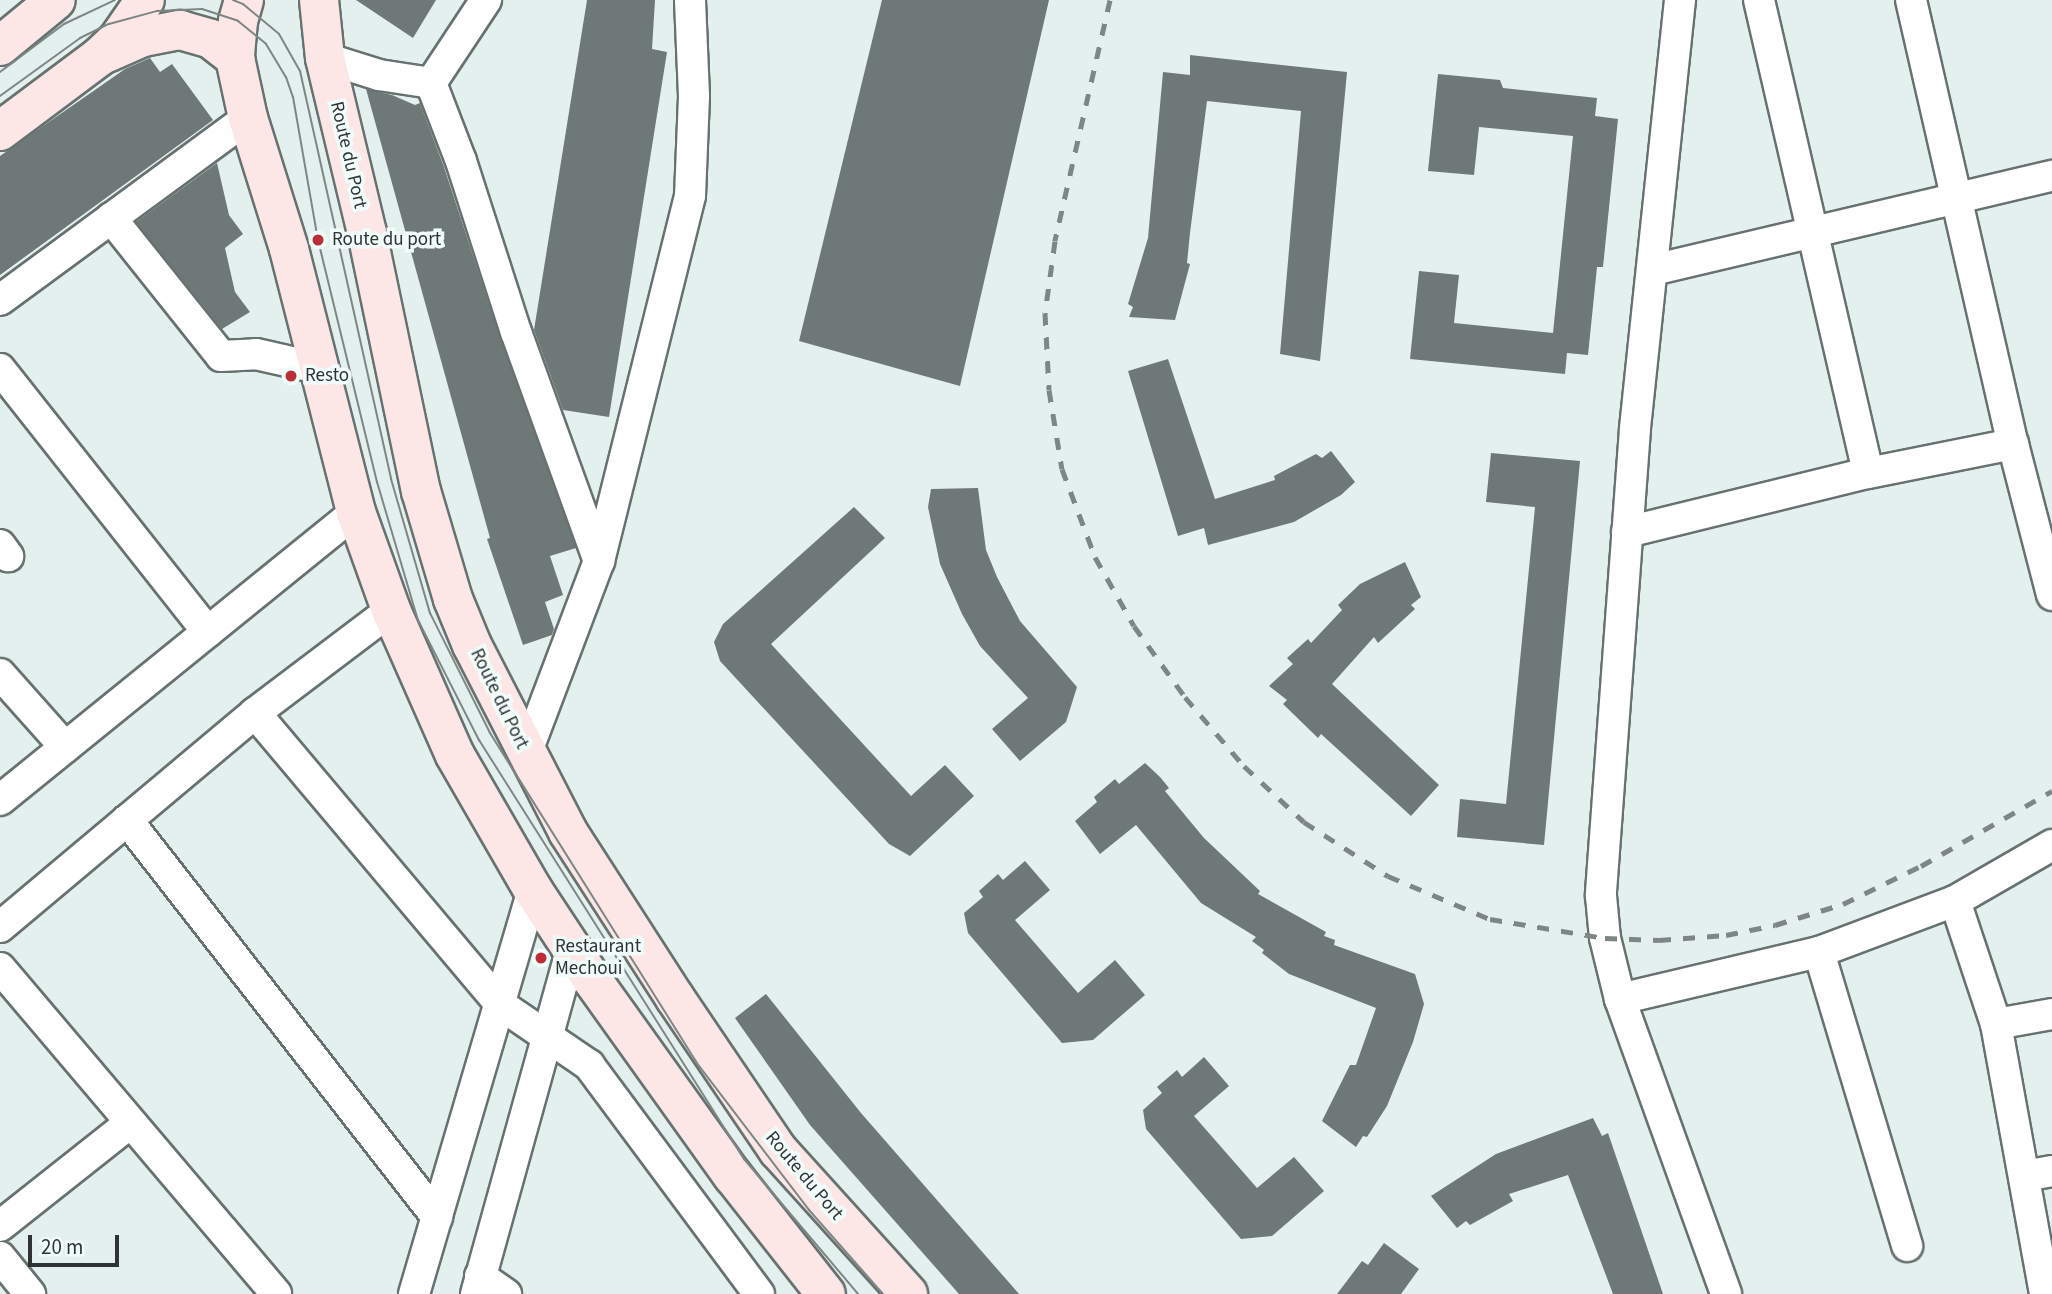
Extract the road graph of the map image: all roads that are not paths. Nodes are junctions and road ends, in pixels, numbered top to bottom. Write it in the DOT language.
graph roads {
  1 [pos="56,0"];
  2 [pos="145,0"];
  3 [pos="244,0"];
  4 [pos="319,0"];
  5 [pos="486,0"];
  6 [pos="690,0"];
  7 [pos="1680,0"];
  8 [pos="1759,0"];
  9 [pos="1911,0"];
  10 [pos="0,46"];
  11 [pos="99,57"];
  12 [pos="235,58"];
  13 [pos="326,58"];
  14 [pos="431,83"];
  15 [pos="248,118"];
  16 [pos="0,131"];
  17 [pos="2052,176"];
  18 [pos="1958,197"];
  19 [pos="111,218"];
  20 [pos="1813,230"];
  21 [pos="1653,270"];
  22 [pos="0,300"];
  23 [pos="318,368"];
  24 [pos="0,369"];
  25 [pos="2013,444"];
  26 [pos="1868,473"];
  27 [pos="356,512"];
  28 [pos="1627,532"];
  29 [pos="598,561"];
  30 [pos="2052,595"];
  31 [pos="391,610"];
  32 [pos="208,632"];
  33 [pos="0,674"];
  34 [pos="255,713"];
  35 [pos="65,747"];
  36 [pos="526,754"];
  37 [pos="0,800"];
  38 [pos="127,820"];
  39 [pos="2052,845"];
  40 [pos="533,890"];
  41 [pos="1955,901"];
  42 [pos="0,927"];
  43 [pos="572,947"];
  44 [pos="1819,952"];
  45 [pos="0,968"];
  46 [pos="1620,999"];
  47 [pos="502,1004"];
  48 [pos="2052,1014"];
  49 [pos="1996,1024"];
  50 [pos="546,1035"];
  51 [pos="130,1123"];
  52 [pos="2038,1173"];
  53 [pos="437,1217"];
  54 [pos="0,1226"];
  55 [pos="1907,1245"];
  56 [pos="0,1257"];
  57 [pos="2046,1281"];
  58 [pos="478,1285"];
  59 [pos="30,1294"];
  60 [pos="276,1294"];
  61 [pos="414,1294"];
  62 [pos="506,1294"];
  63 [pos="759,1294"];
  64 [pos="826,1294"];
  65 [pos="908,1294"];
  66 [pos="1726,1294"];
  1 -- 10 [label="main road"];
  2 -- 11 [label="main road"];
  3 -- 12 [label="main road"];
  4 -- 13 [label="main road, Route du Port"];
  5 -- 14 [label="street"];
  6 -- 29 [label="street"];
  7 -- 21 [label="street"];
  8 -- 20 [label="street"];
  9 -- 18 [label="street"];
  11 -- 12 [label="main road"];
  11 -- 16 [label="main road"];
  12 -- 15 [label="main road"];
  13 -- 14 [label="street"];
  13 -- 36 [label="main road, Route du Port"];
  14 -- 29 [label="street"];
  15 -- 19 [label="street"];
  15 -- 23 [label="main road"];
  17 -- 18 [label="street"];
  18 -- 20 [label="street"];
  18 -- 25 [label="street"];
  19 -- 22 [label="street"];
  19 -- 23 [label="street"];
  20 -- 21 [label="street"];
  20 -- 26 [label="street"];
  21 -- 28 [label="street"];
  23 -- 27 [label="main road"];
  24 -- 32 [label="street"];
  25 -- 26 [label="street"];
  25 -- 30 [label="street"];
  26 -- 28 [label="street"];
  27 -- 31 [label="main road"];
  27 -- 32 [label="street"];
  28 -- 46 [label="street"];
  29 -- 36 [label="street"];
  31 -- 34 [label="street"];
  31 -- 40 [label="main road"];
  32 -- 35 [label="street"];
  33 -- 35 [label="street"];
  34 -- 38 [label="street"];
  34 -- 47 [label="street"];
  35 -- 37 [label="street"];
  36 -- 65 [label="main road, Route du Port"];
  38 -- 42 [label="street"];
  38 -- 53 [label="street"];
  39 -- 41 [label="street"];
  40 -- 43 [label="main road"];
  40 -- 47 [label="street"];
  41 -- 44 [label="street"];
  41 -- 49 [label="street"];
  43 -- 50 [label="street"];
  43 -- 64 [label="main road"];
  44 -- 46 [label="street"];
  44 -- 55 [label="street"];
  45 -- 51 [label="street"];
  46 -- 66 [label="street"];
  47 -- 50 [label="street"];
  47 -- 53 [label="street"];
  48 -- 49 [label="street"];
  49 -- 52 [label="street"];
  50 -- 58 [label="street"];
  50 -- 63 [label="street"];
  51 -- 54 [label="street"];
  51 -- 60 [label="street"];
  52 -- 57 [label="street"];
  53 -- 61 [label="street"];
  56 -- 59 [label="street"];
  58 -- 62 [label="street"];
}
